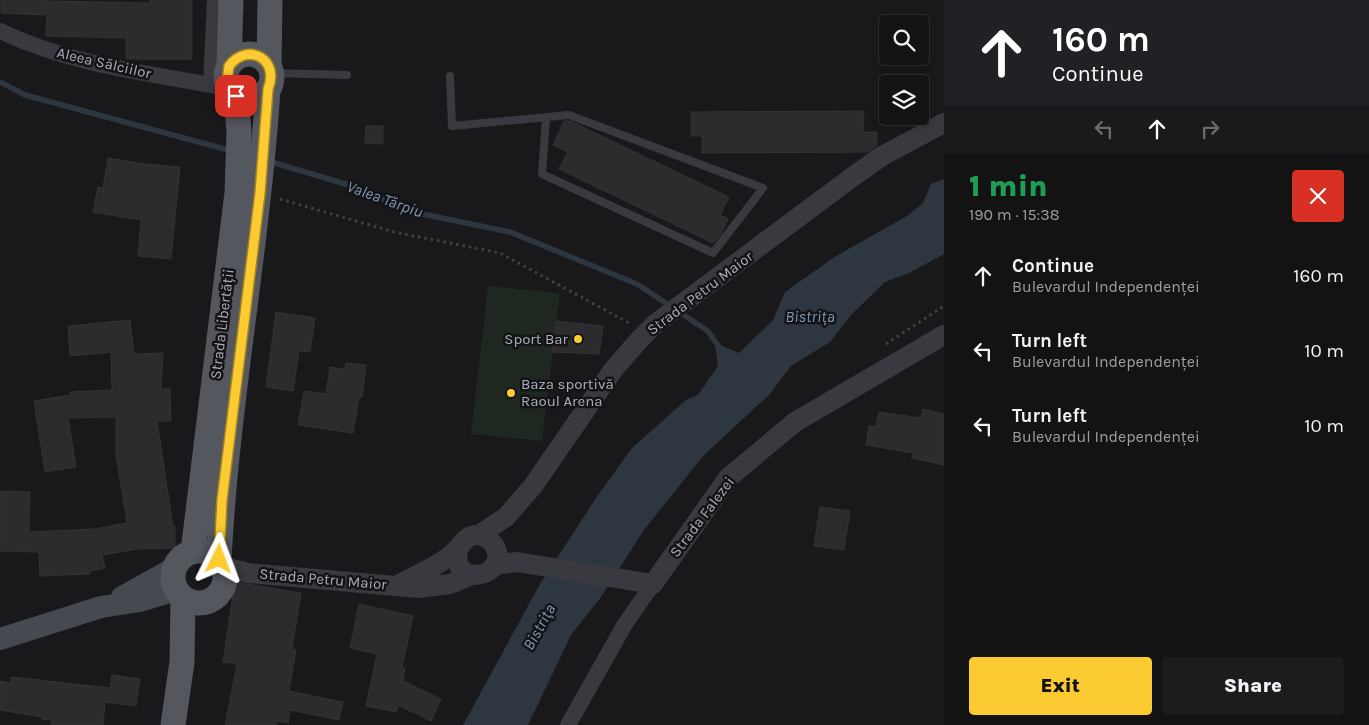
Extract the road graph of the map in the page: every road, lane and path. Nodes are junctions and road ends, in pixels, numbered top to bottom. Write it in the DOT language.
graph roads {
  1 [pos="216,0"];
  2 [pos="231,0"];
  3 [pos="270,0"];
  4 [pos="0,31"];
  5 [pos="347,75"];
  6 [pos="270,76"];
  7 [pos="450,76"];
  8 [pos="227,84"];
  9 [pos="546,119"];
  10 [pos="944,123"];
  11 [pos="253,181"];
  12 [pos="635,326"];
  13 [pos="944,335"];
  14 [pos="458,549"];
  15 [pos="491,549"];
  16 [pos="193,552"];
  17 [pos="472,575"];
  18 [pos="225,577"];
  19 [pos="653,584"];
  20 [pos="178,585"];
  21 [pos="398,585"];
  22 [pos="0,639"];
  23 [pos="182,662"];
  24 [pos="173,725"];
  25 [pos="568,725"];
  1 -- 8 [label="street"];
  2 -- 8 [label="main road, Strada Libertății"];
  3 -- 6 [label="main road, Strada Libertății"];
  4 -- 8 [label="street, Aleea Sălciilor"];
  5 -- 6 [label="lane"];
  6 -- 8 [label="main road"];
  6 -- 8 [label="main road"];
  6 -- 11 [label="main road, Strada Libertății"];
  7 -- 9 [label="lane"];
  8 -- 11 [label="main road, Strada Libertății"];
  9 -- 9 [label="lane"];
  10 -- 15 [label="street, Strada Petru Maior"];
  11 -- 12 [label="path"];
  11 -- 16 [label="main road, Strada Libertății"];
  11 -- 18 [label="main road, Strada Libertății"];
  13 -- 19 [label="street, Strada Falezei"];
  14 -- 15 [label="street"];
  14 -- 17 [label="street"];
  14 -- 21 [label="street, Strada Petru Maior"];
  15 -- 17 [label="street"];
  15 -- 19 [label="street"];
  16 -- 18 [label="main road"];
  16 -- 20 [label="main road"];
  17 -- 21 [label="street, Strada Petru Maior"];
  18 -- 20 [label="main road"];
  18 -- 21 [label="street, Strada Petru Maior"];
  18 -- 23 [label="main road, Strada Libertății"];
  19 -- 25 [label="street, Strada Falezei"];
  20 -- 22 [label="main road"];
  20 -- 23 [label="main road, Strada Libertății"];
  23 -- 24 [label="main road, Strada Libertății"];
}
